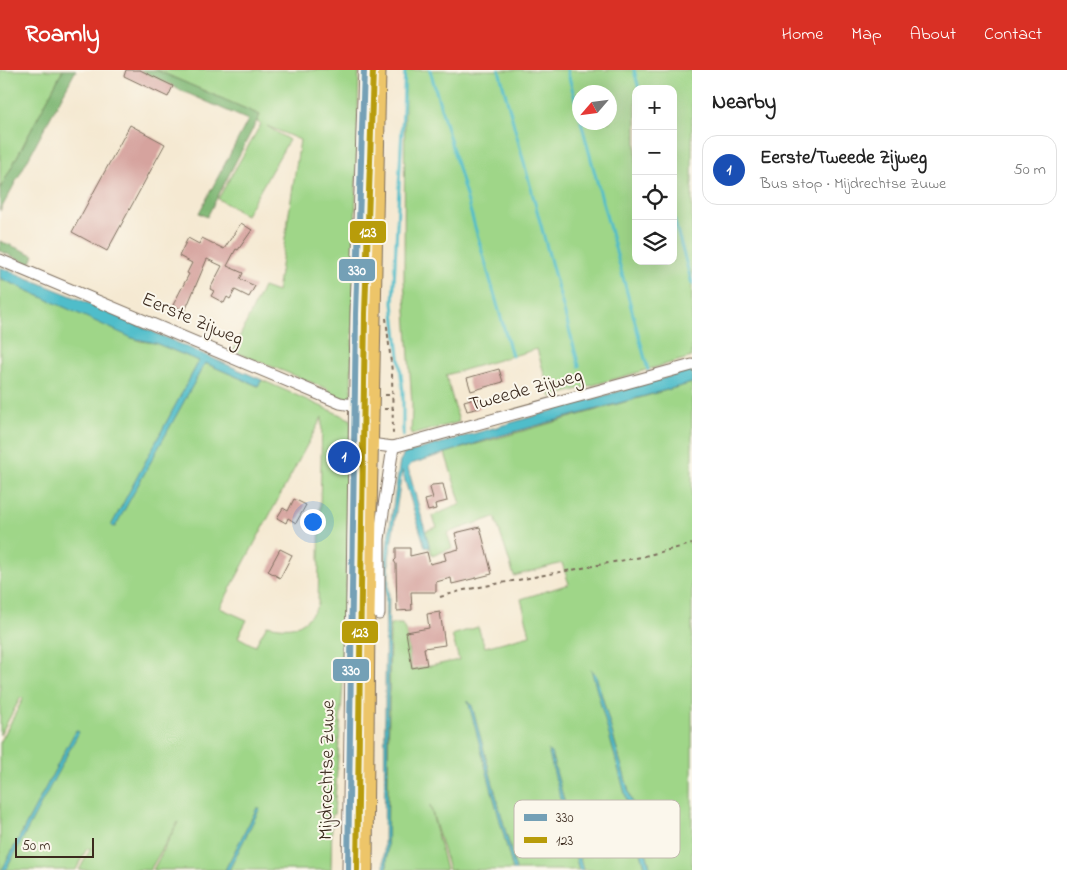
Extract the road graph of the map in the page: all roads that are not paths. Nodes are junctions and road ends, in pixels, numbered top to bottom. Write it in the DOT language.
graph roads {
  1 [pos="364,70"];
  2 [pos="378,70"];
  3 [pos="0,260"];
  4 [pos="692,365"];
  5 [pos="355,407"];
  6 [pos="370,408"];
  7 [pos="370,444"];
  8 [pos="393,448"];
  9 [pos="378,614"];
  10 [pos="348,870"];
  11 [pos="364,870"];
  1 -- 5 [label="street, Mijdrechtse Zuwe"];
  2 -- 6 [label="main road, Mijdrechtse Zuwe"];
  3 -- 5 [label="street, Eerste Zijweg"];
  4 -- 8 [label="street, Tweede Zijweg"];
  5 -- 6 [label="street, Eerste Zijweg"];
  5 -- 10 [label="street, Mijdrechtse Zuwe"];
  6 -- 7 [label="main road, Mijdrechtse Zuwe"];
  7 -- 8 [label="street, Tweede Zijweg"];
  7 -- 11 [label="main road, Mijdrechtse Zuwe"];
  8 -- 9 [label="street"];
}
